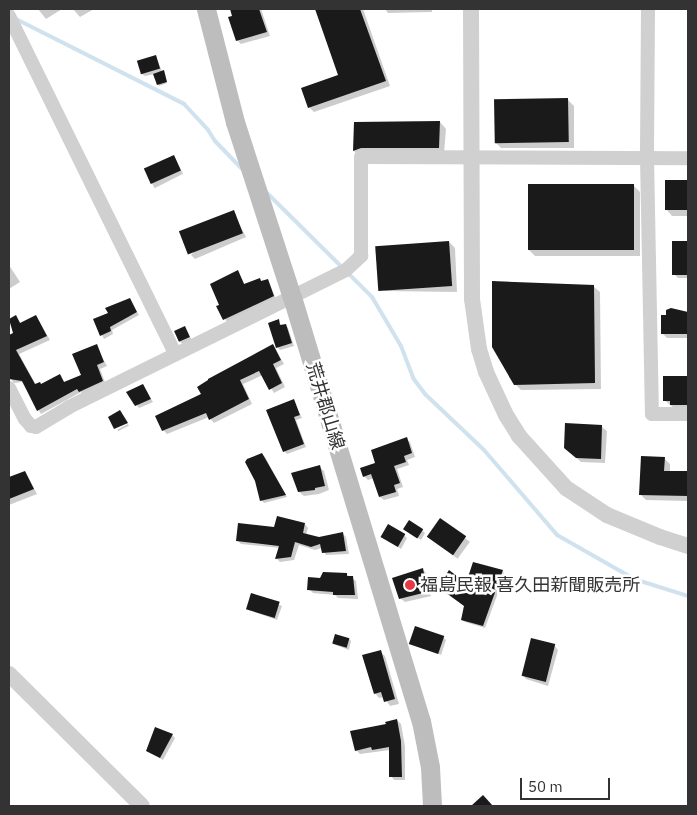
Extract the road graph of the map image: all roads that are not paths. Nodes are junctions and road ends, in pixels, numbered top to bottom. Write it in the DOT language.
graph roads {
  1 [pos="206,9"];
  2 [pos="471,9"];
  3 [pos="648,9"];
  4 [pos="9,16"];
  5 [pos="471,157"];
  6 [pos="648,157"];
  7 [pos="688,158"];
  8 [pos="292,297"];
  9 [pos="174,354"];
  10 [pos="9,388"];
  11 [pos="688,414"];
  12 [pos="688,546"];
  13 [pos="9,674"];
  14 [pos="142,806"];
  15 [pos="432,806"];
  1 -- 8 [label="main road, 荒井郡山線"];
  2 -- 5 [label="street"];
  3 -- 6 [label="street"];
  4 -- 9 [label="street"];
  5 -- 6 [label="street"];
  5 -- 8 [label="street"];
  5 -- 12 [label="street"];
  6 -- 7 [label="street"];
  6 -- 11 [label="street"];
  8 -- 9 [label="street"];
  8 -- 15 [label="main road, 荒井郡山線"];
  9 -- 10 [label="street"];
  13 -- 14 [label="street"];
}
